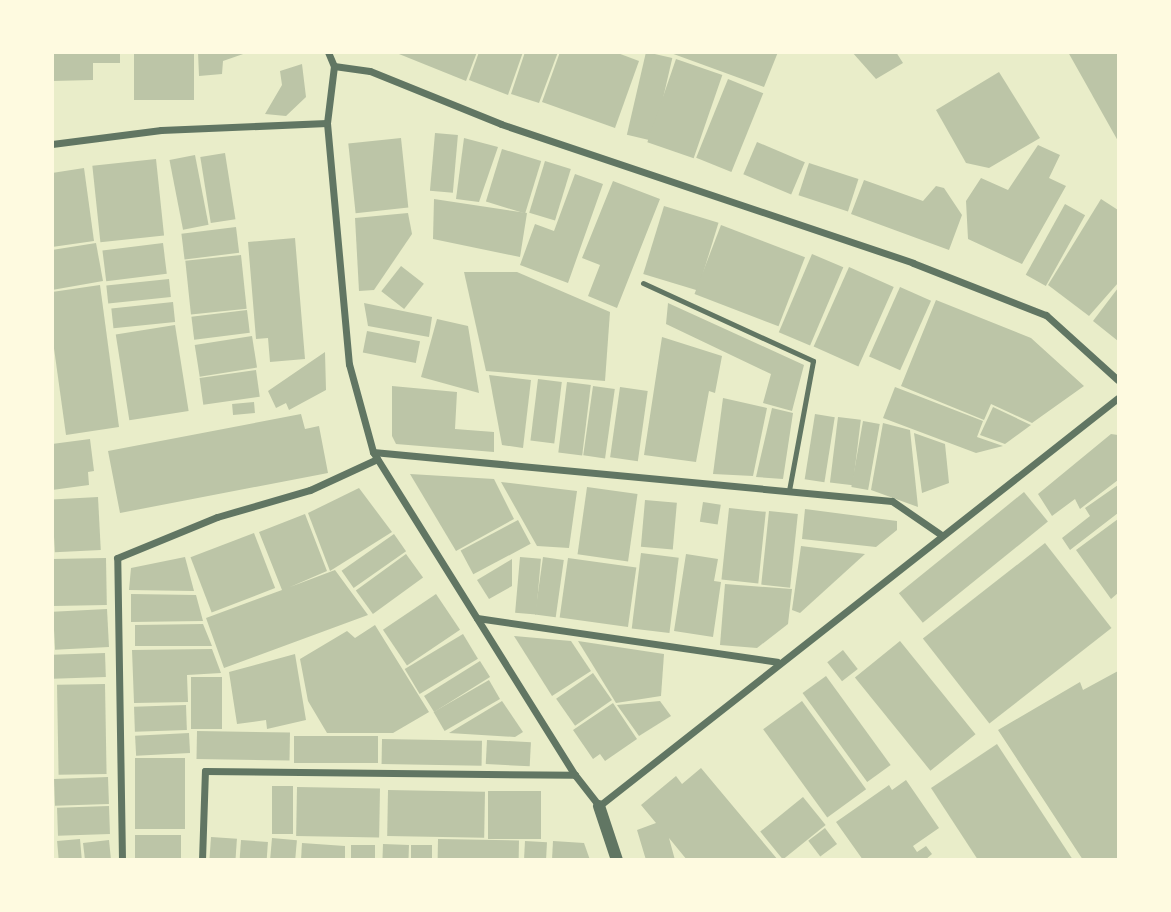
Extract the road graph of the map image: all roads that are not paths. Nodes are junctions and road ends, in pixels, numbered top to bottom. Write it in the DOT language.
graph roads {
  1 [pos="328,52"];
  2 [pos="334,66"];
  3 [pos="327,123"];
  4 [pos="52,144"];
  5 [pos="643,282"];
  6 [pos="1118,380"];
  7 [pos="1118,398"];
  8 [pos="375,456"];
  9 [pos="789,491"];
  10 [pos="940,534"];
  11 [pos="477,618"];
  12 [pos="777,662"];
  13 [pos="575,775"];
  14 [pos="599,806"];
  15 [pos="122,859"];
  16 [pos="202,859"];
  17 [pos="617,859"];
  1 -- 2 [label="street"];
  2 -- 3 [label="street"];
  2 -- 6 [label="street"];
  3 -- 4 [label="street"];
  3 -- 8 [label="street"];
  5 -- 9 [label="lane"];
  7 -- 10 [label="street"];
  8 -- 9 [label="street"];
  8 -- 11 [label="street"];
  8 -- 15 [label="street"];
  9 -- 10 [label="street"];
  10 -- 12 [label="street"];
  11 -- 12 [label="street"];
  11 -- 13 [label="street"];
  12 -- 14 [label="street"];
  13 -- 14 [label="street"];
  13 -- 16 [label="street"];
  14 -- 17 [label="street"];
}
